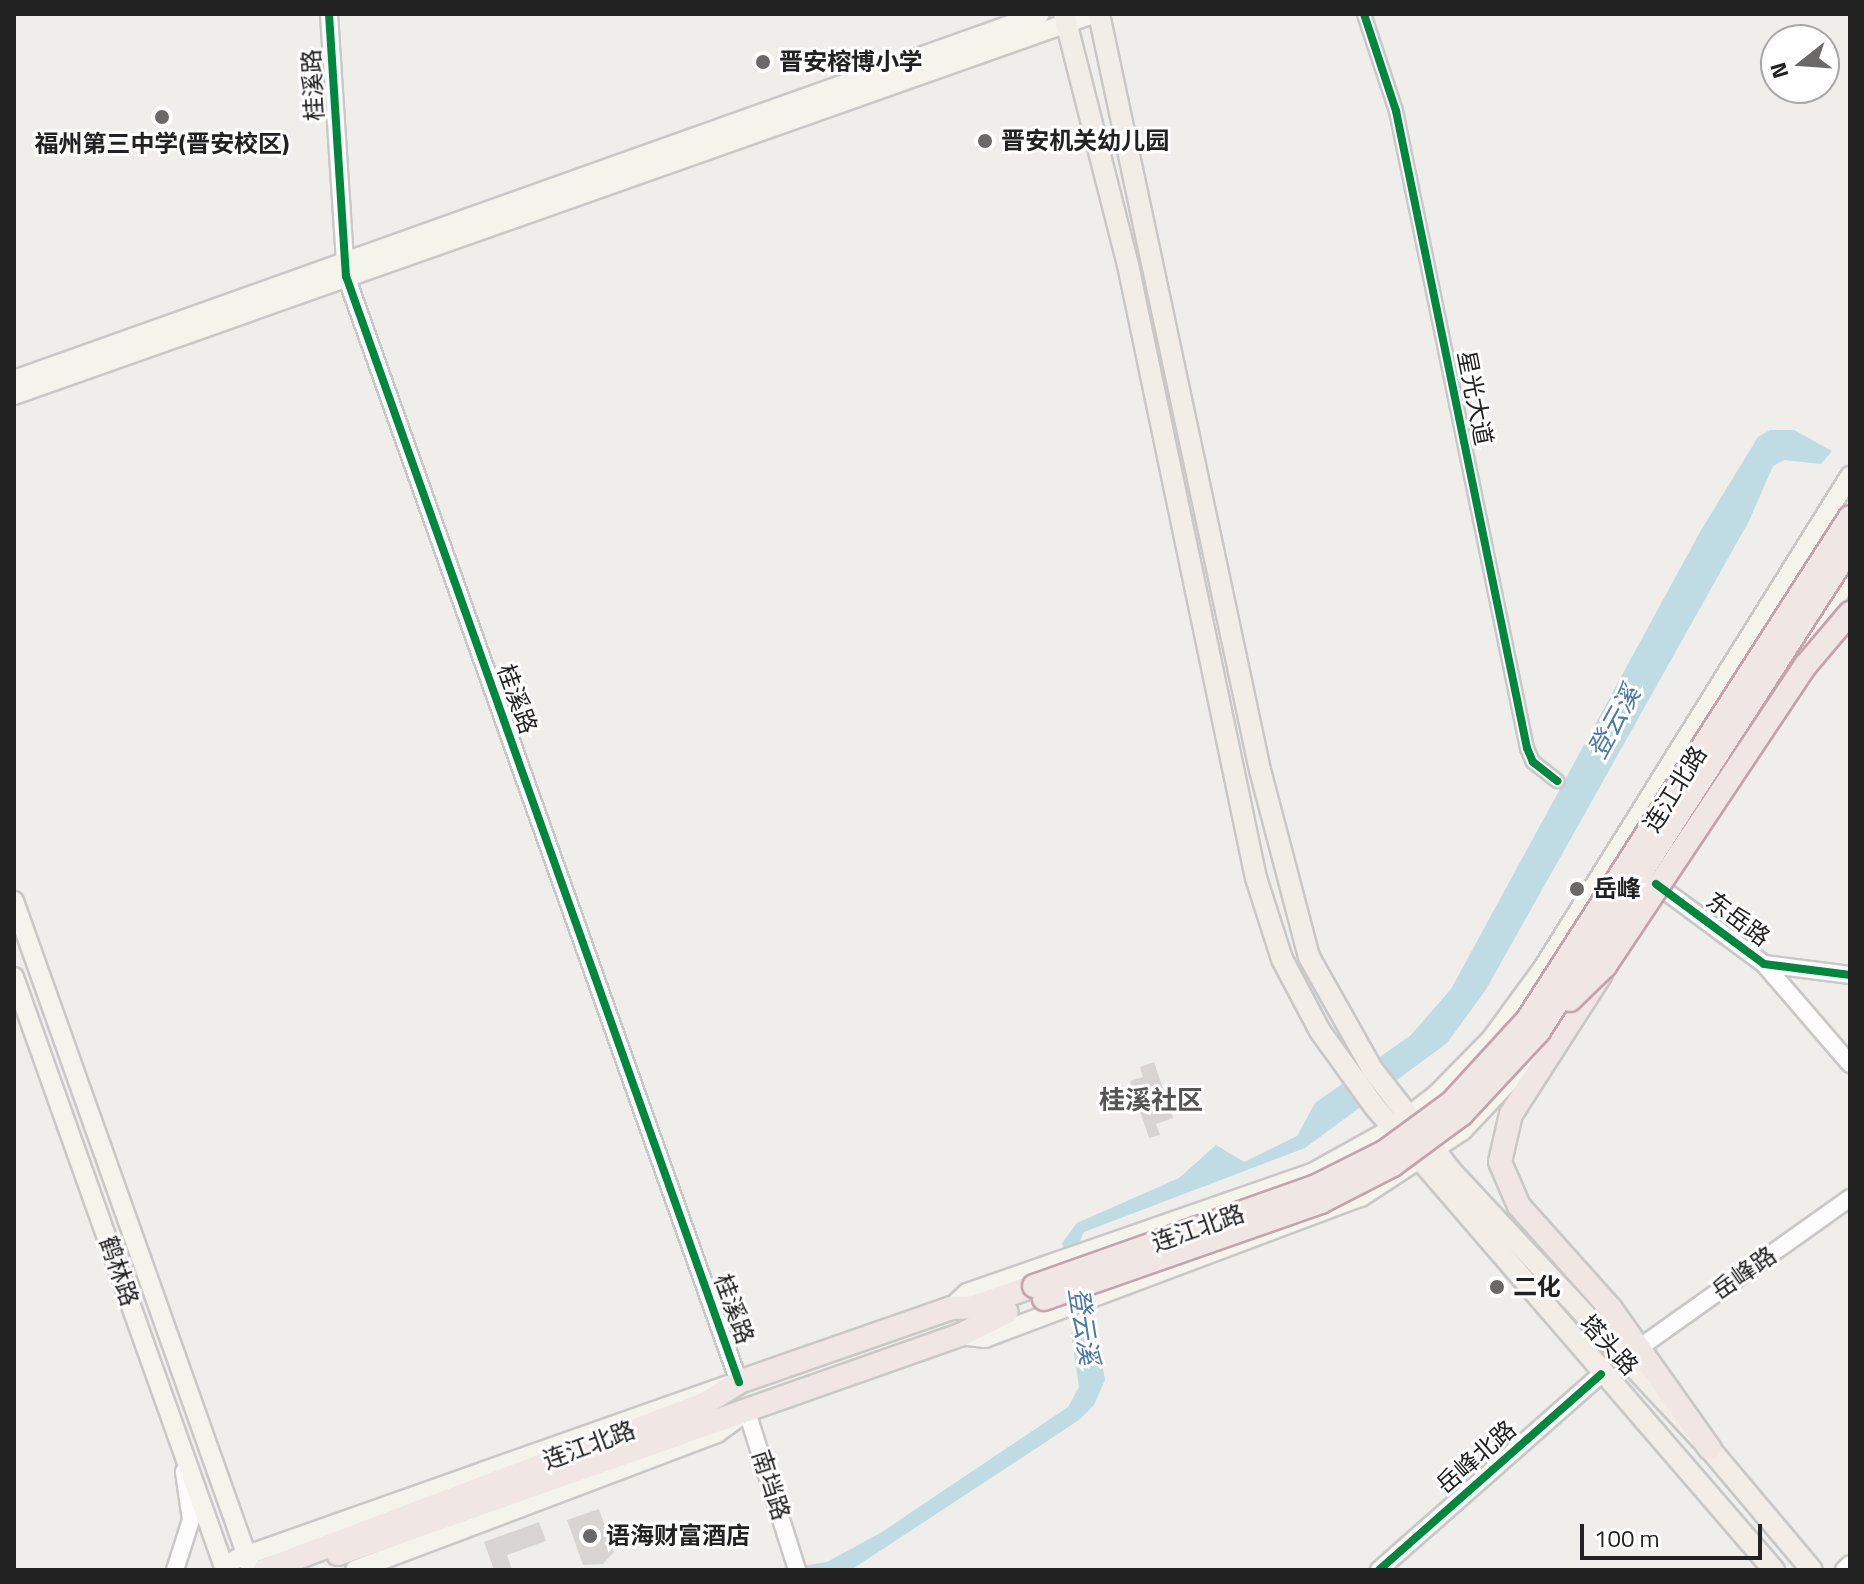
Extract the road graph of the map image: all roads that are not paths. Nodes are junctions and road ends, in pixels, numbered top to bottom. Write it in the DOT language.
graph roads {
  1 [pos="329,14"];
  2 [pos="1040,14"];
  3 [pos="1096,14"];
  4 [pos="1364,14"];
  5 [pos="1065,18"];
  6 [pos="345,269"];
  7 [pos="14,380"];
  8 [pos="14,395"];
  9 [pos="1850,476"];
  10 [pos="1850,517"];
  11 [pos="1850,548"];
  12 [pos="1850,576"];
  13 [pos="1850,613"];
  14 [pos="1557,781"];
  15 [pos="1656,884"];
  16 [pos="14,901"];
  17 [pos="1764,964"];
  18 [pos="1605,966"];
  19 [pos="1850,975"];
  20 [pos="14,977"];
  21 [pos="1539,1031"];
  22 [pos="1850,1064"];
  23 [pos="1401,1123"];
  24 [pos="1429,1156"];
  25 [pos="1850,1198"];
  26 [pos="1037,1293"];
  27 [pos="951,1308"];
  28 [pos="960,1335"];
  29 [pos="1639,1348"];
  30 [pos="1601,1374"];
  31 [pos="739,1382"];
  32 [pos="747,1412"];
  33 [pos="670,1424"];
  34 [pos="181,1446"];
  35 [pos="1710,1449"];
  36 [pos="249,1562"];
  37 [pos="796,1564"];
  38 [pos="1850,1564"];
  39 [pos="222,1569"];
  40 [pos="175,1570"];
  41 [pos="265,1570"];
  42 [pos="300,1570"];
  43 [pos="355,1570"];
  44 [pos="1379,1570"];
  45 [pos="1774,1570"];
  46 [pos="1812,1570"];
  47 [pos="1844,1570"];
  1 -- 6 [label="street, 桂溪路"];
  2 -- 6 [label="main road"];
  3 -- 5 [label="main road"];
  3 -- 23 [label="main road"];
  4 -- 14 [label="street, 星光大道"];
  5 -- 6 [label="main road"];
  5 -- 23 [label="main road"];
  6 -- 7 [label="main road"];
  6 -- 8 [label="main road"];
  6 -- 31 [label="street, 桂溪路"];
  9 -- 23 [label="main road"];
  10 -- 26 [label="highway, 连江北路, bridge"];
  11 -- 21 [label="highway, 连江北路, bridge"];
  12 -- 15 [label="main road"];
  13 -- 18 [label="highway, bridge"];
  15 -- 17 [label="street, 东岳路"];
  15 -- 24 [label="main road"];
  16 -- 36 [label="main road"];
  17 -- 19 [label="street, 东岳路"];
  17 -- 22 [label="street"];
  18 -- 21 [label="highway, bridge"];
  18 -- 29 [label="highway, bridge"];
  20 -- 34 [label="main road, 鹤林路"];
  21 -- 26 [label="highway, 连江北路, bridge"];
  23 -- 24 [label="main road"];
  23 -- 27 [label="main road"];
  24 -- 28 [label="main road"];
  24 -- 30 [label="main road, 塔头路"];
  24 -- 35 [label="main road, 塔头路"];
  25 -- 29 [label="street, 岳峰路"];
  26 -- 27 [label="highway, 连江北路"];
  26 -- 28 [label="highway, 连江北路"];
  27 -- 31 [label="highway, 连江北路"];
  28 -- 32 [label="highway, 连江北路"];
  29 -- 35 [label="highway"];
  30 -- 44 [label="street, 岳峰北路"];
  30 -- 45 [label="main road, 塔头路"];
  31 -- 33 [label="highway, 连江北路"];
  31 -- 36 [label="main road"];
  32 -- 33 [label="highway, 连江北路"];
  32 -- 37 [label="street, 南垱路"];
  32 -- 43 [label="main road"];
  33 -- 41 [label="highway, 连江北路"];
  33 -- 42 [label="highway, 连江北路"];
  34 -- 39 [label="main road, 鹤林路"];
  34 -- 40 [label="street"];
  35 -- 46 [label="main road, 塔头路"];
  36 -- 39 [label="main road"];
  38 -- 47 [label="street"];
}
